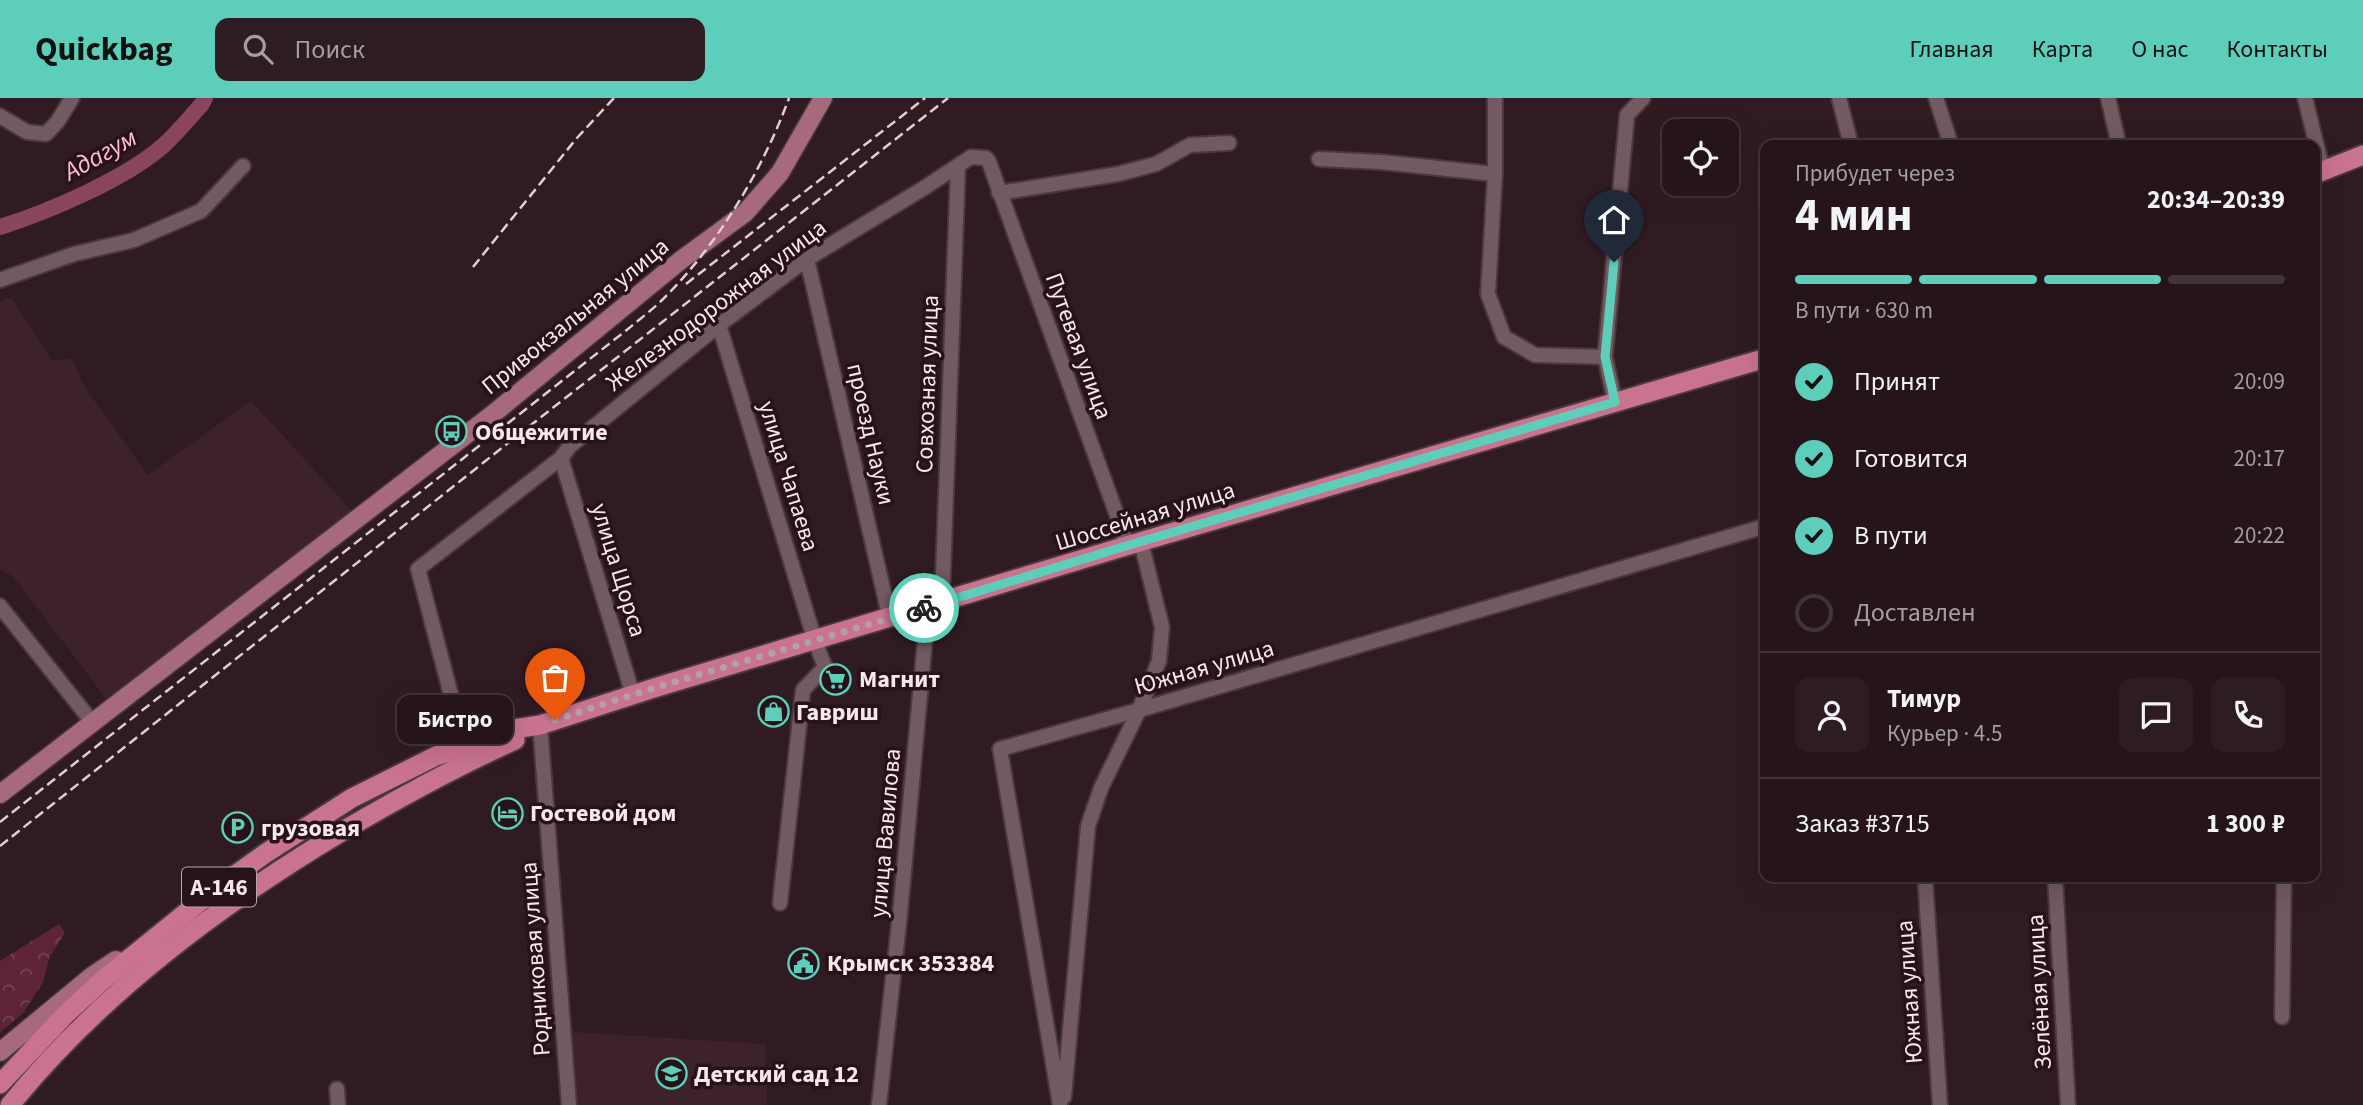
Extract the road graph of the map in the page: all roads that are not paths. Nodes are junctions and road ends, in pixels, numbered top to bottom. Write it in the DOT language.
graph roads {
  1 [pos="72,98"];
  2 [pos="822,98"];
  3 [pos="1495,98"];
  4 [pos="1643,98"];
  5 [pos="1839,98"];
  6 [pos="1936,98"];
  7 [pos="2108,98"];
  8 [pos="2305,98"];
  9 [pos="0,116"];
  10 [pos="1851,140"];
  11 [pos="1949,140"];
  12 [pos="2118,140"];
  13 [pos="2313,140"];
  14 [pos="1229,143"];
  15 [pos="2363,155"];
  16 [pos="1319,159"];
  17 [pos="989,162"];
  18 [pos="243,166"];
  19 [pos="958,167"];
  20 [pos="2320,173"];
  21 [pos="1496,174"];
  22 [pos="999,193"];
  23 [pos="807,259"];
  24 [pos="0,280"];
  25 [pos="719,325"];
  26 [pos="1605,357"];
  27 [pos="1760,360"];
  28 [pos="1615,402"];
  29 [pos="561,458"];
  30 [pos="1760,528"];
  31 [pos="1133,544"];
  32 [pos="935,605"];
  33 [pos="0,606"];
  34 [pos="890,619"];
  35 [pos="815,641"];
  36 [pos="633,695"];
  37 [pos="1139,710"];
  38 [pos="456,714"];
  39 [pos="93,723"];
  40 [pos="540,725"];
  41 [pos="485,738"];
  42 [pos="436,756"];
  43 [pos="0,794"];
  44 [pos="1925,882"];
  45 [pos="2055,882"];
  46 [pos="2284,882"];
  47 [pos="779,903"];
  48 [pos="165,927"];
  49 [pos="2282,1017"];
  50 [pos="0,1052"];
  51 [pos="0,1084"];
  52 [pos="337,1089"];
  53 [pos="10,1105"];
  54 [pos="338,1105"];
  55 [pos="569,1105"];
  56 [pos="879,1105"];
  57 [pos="1061,1105"];
  58 [pos="1940,1105"];
  59 [pos="2068,1105"];
  1 -- 9 [label="street"];
  2 -- 39 [label="main road, Привокзальная улица"];
  3 -- 21 [label="street"];
  4 -- 26 [label="street"];
  5 -- 10 [label="street"];
  6 -- 11 [label="street"];
  7 -- 12 [label="street"];
  8 -- 13 [label="street"];
  14 -- 22 [label="street"];
  15 -- 20 [label="highway"];
  16 -- 21 [label="street"];
  17 -- 19 [label="street, Железнодорожная улица"];
  17 -- 22 [label="street, Путевая улица"];
  18 -- 24 [label="street"];
  19 -- 23 [label="street, Железнодорожная улица"];
  19 -- 32 [label="street, Совхозная улица"];
  21 -- 26 [label="street"];
  22 -- 31 [label="street, Путевая улица"];
  23 -- 25 [label="street, Железнодорожная улица"];
  23 -- 34 [label="street, проезд Науки"];
  25 -- 29 [label="street, Железнодорожная улица"];
  25 -- 35 [label="street, улица Чапаева"];
  26 -- 28 [label="street"];
  27 -- 28 [label="highway, Шоссейная улица / А-146"];
  28 -- 31 [label="highway, Шоссейная улица / А-146"];
  29 -- 36 [label="street, улица Щорса"];
  29 -- 38 [label="street, Железнодорожная улица"];
  30 -- 37 [label="street, Южная улица"];
  31 -- 32 [label="highway, Шоссейная улица / А-146"];
  31 -- 37 [label="street, Путевая улица"];
  32 -- 34 [label="highway, Шоссейная улица / А-146"];
  32 -- 56 [label="street, улица Вавилова"];
  33 -- 39 [label="street"];
  34 -- 35 [label="highway, Шоссейная улица / А-146"];
  35 -- 36 [label="highway, Шоссейная улица / А-146"];
  35 -- 47 [label="street, улица Чапаева"];
  36 -- 40 [label="highway, Шоссейная улица / А-146"];
  37 -- 57 [label="street, Путевая улица"];
  37 -- 57 [label="street, Южная улица"];
  38 -- 41 [label="street"];
  38 -- 42 [label="street"];
  39 -- 43 [label="main road, Привокзальная улица"];
  40 -- 41 [label="highway, А-146"];
  40 -- 53 [label="highway, А-146"];
  40 -- 55 [label="street, Родниковая улица"];
  41 -- 42 [label="highway, А-146"];
  42 -- 48 [label="highway, А-146"];
  44 -- 58 [label="street, Южная улица"];
  45 -- 59 [label="street, Зелёная улица"];
  46 -- 49 [label="street"];
  48 -- 50 [label="main road, А-146"];
  48 -- 51 [label="highway, А-146"];
  52 -- 54 [label="street"];
}
